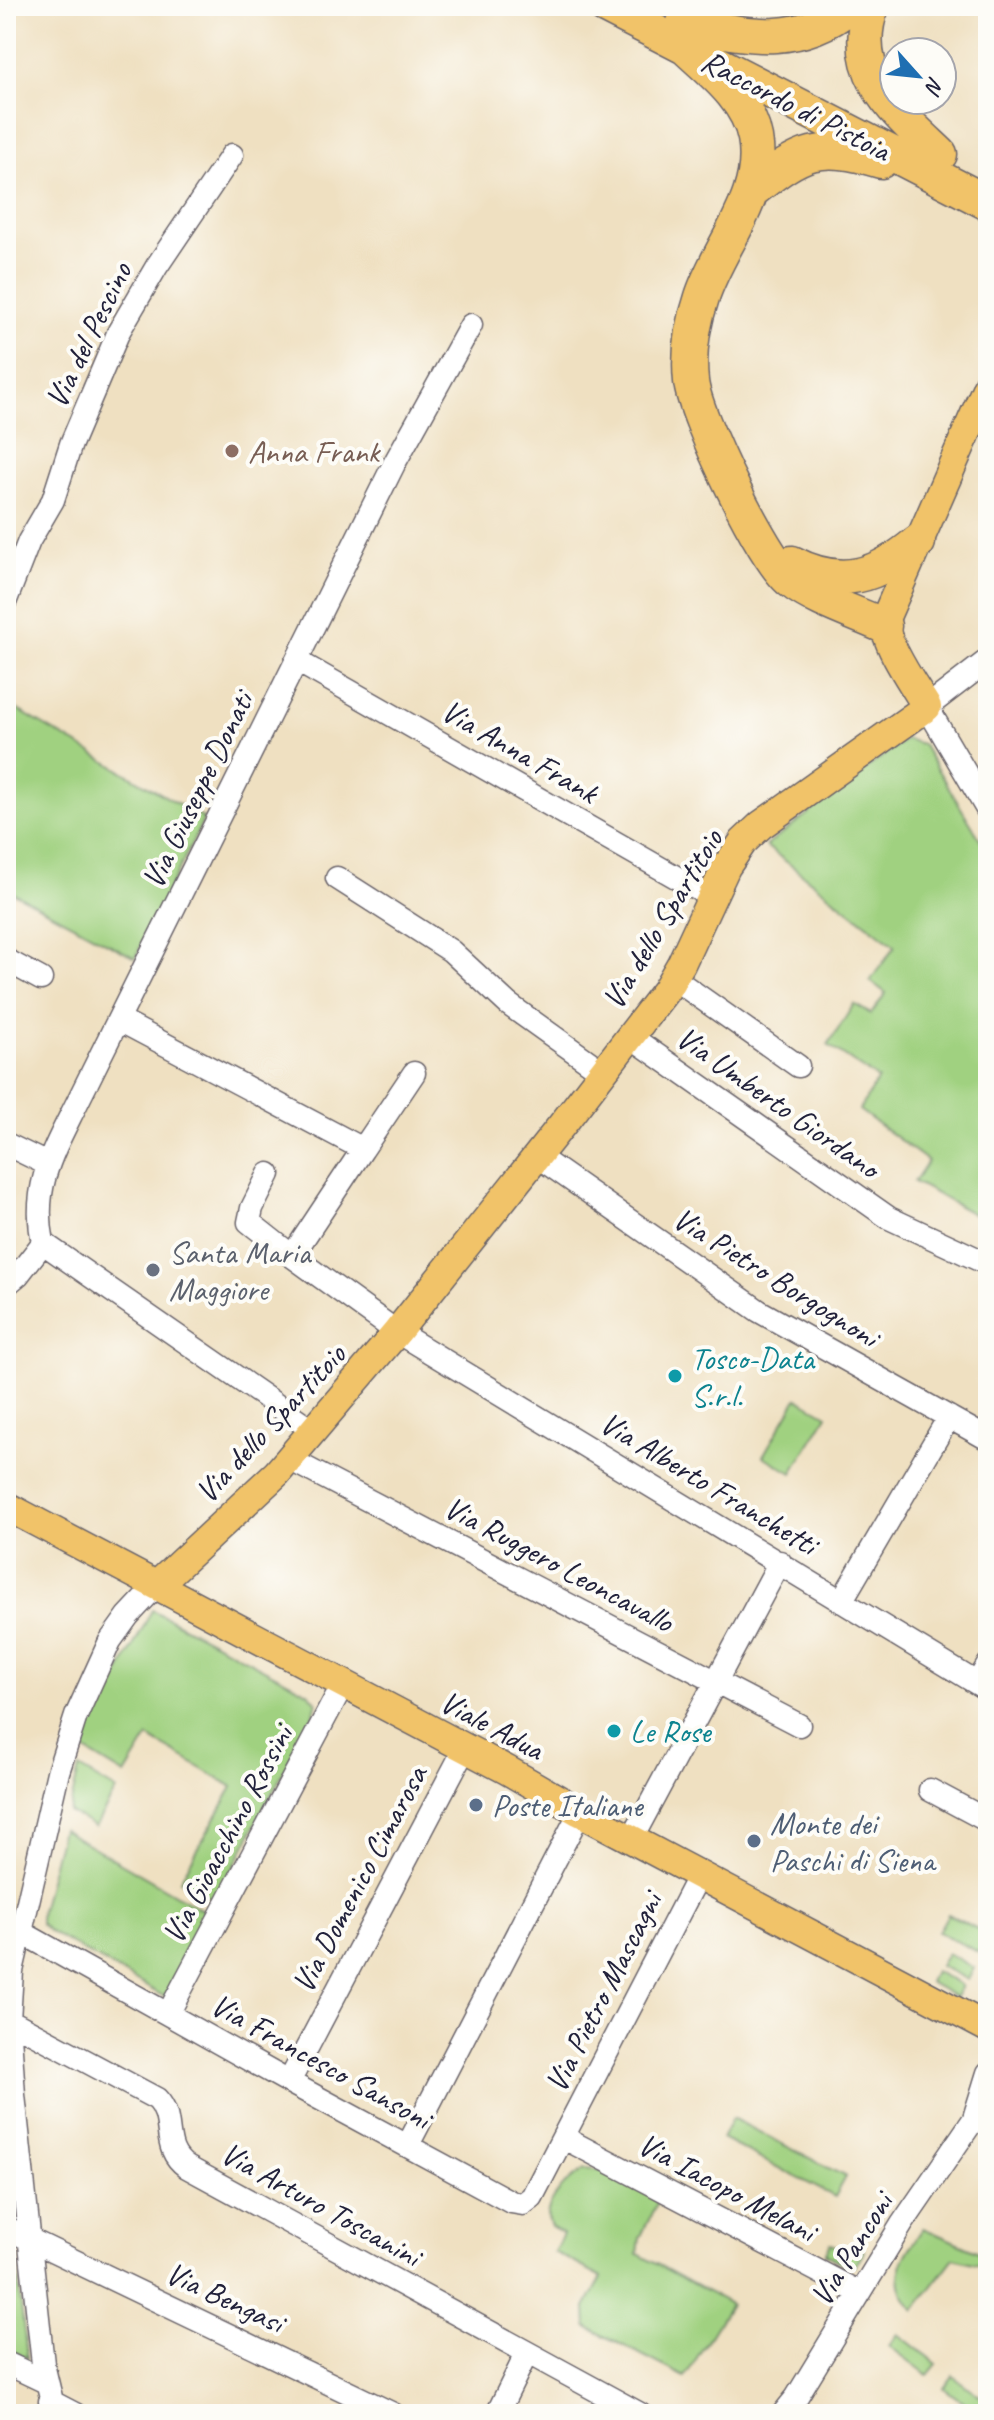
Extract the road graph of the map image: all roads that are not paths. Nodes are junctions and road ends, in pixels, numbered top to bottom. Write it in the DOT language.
graph roads {
  1 [pos="605,6"];
  2 [pos="651,6"];
  3 [pos="850,6"];
  4 [pos="872,6"];
  5 [pos="685,36"];
  6 [pos="232,155"];
  7 [pos="939,166"];
  8 [pos="988,179"];
  9 [pos="754,189"];
  10 [pos="988,203"];
  11 [pos="471,325"];
  12 [pos="988,384"];
  13 [pos="918,542"];
  14 [pos="767,549"];
  15 [pos="857,577"];
  16 [pos="6,600"];
  17 [pos="886,618"];
  18 [pos="988,660"];
  19 [pos="297,661"];
  20 [pos="927,707"];
  21 [pos="988,811"];
  22 [pos="337,878"];
  23 [pos="711,897"];
  24 [pos="6,960"];
  25 [pos="673,978"];
  26 [pos="41,979"];
  27 [pos="119,1020"];
  28 [pos="631,1037"];
  29 [pos="798,1066"];
  30 [pos="603,1072"];
  31 [pos="414,1073"];
  32 [pos="6,1144"];
  33 [pos="363,1149"];
  34 [pos="537,1156"];
  35 [pos="47,1164"];
  36 [pos="269,1174"];
  37 [pos="43,1243"];
  38 [pos="292,1256"];
  39 [pos="988,1264"];
  40 [pos="6,1285"];
  41 [pos="397,1332"];
  42 [pos="949,1417"];
  43 [pos="314,1431"];
  44 [pos="988,1439"];
  45 [pos="289,1459"];
  46 [pos="6,1506"];
  47 [pos="780,1562"];
  48 [pos="157,1585"];
  49 [pos="842,1600"];
  50 [pos="984,1680"];
  51 [pos="715,1681"];
  52 [pos="343,1684"];
  53 [pos="799,1725"];
  54 [pos="465,1748"];
  55 [pos="930,1790"];
  56 [pos="580,1812"];
  57 [pos="988,1821"];
  58 [pos="631,1840"];
  59 [pos="699,1875"];
  60 [pos="21,1932"];
  61 [pos="168,2014"];
  62 [pos="9,2020"];
  63 [pos="988,2028"];
  64 [pos="988,2073"];
  65 [pos="289,2082"];
  66 [pos="10,2093"];
  67 [pos="981,2112"];
  68 [pos="564,2138"];
  69 [pos="408,2145"];
  70 [pos="6,2228"];
  71 [pos="29,2240"];
  72 [pos="860,2293"];
  73 [pos="527,2353"];
  74 [pos="6,2363"];
  75 [pos="50,2399"];
  76 [pos="75,2414"];
  77 [pos="393,2414"];
  78 [pos="497,2414"];
  79 [pos="640,2414"];
  80 [pos="783,2414"];
  1 -- 5 [label="highway, Raccordo di Pistoia"];
  2 -- 5 [label="highway, Raccordo di Pistoia"];
  3 -- 5 [label="highway"];
  4 -- 7 [label="highway"];
  5 -- 7 [label="highway, Raccordo di Pistoia"];
  5 -- 9 [label="highway"];
  6 -- 16 [label="street, Via del Pescino"];
  7 -- 8 [label="highway, Raccordo di Pistoia"];
  7 -- 9 [label="highway"];
  7 -- 10 [label="highway, Raccordo di Pistoia"];
  9 -- 14 [label="highway"];
  11 -- 19 [label="street, Via Giuseppe Donati"];
  12 -- 13 [label="main road"];
  13 -- 15 [label="highway"];
  13 -- 17 [label="main road"];
  14 -- 15 [label="highway"];
  14 -- 17 [label="highway"];
  15 -- 17 [label="highway"];
  17 -- 20 [label="main road"];
  18 -- 20 [label="street, Via dello Spartitoio"];
  19 -- 23 [label="street, Via Anna Frank"];
  19 -- 27 [label="street, Via Giuseppe Donati"];
  20 -- 21 [label="street"];
  20 -- 23 [label="main road, Via dello Spartitoio"];
  22 -- 30 [label="street"];
  23 -- 25 [label="main road, Via dello Spartitoio"];
  24 -- 26 [label="street"];
  25 -- 28 [label="main road, Via dello Spartitoio"];
  25 -- 29 [label="street, Via Umberto Giordano"];
  27 -- 33 [label="street"];
  27 -- 35 [label="street, Via Giuseppe Donati"];
  28 -- 30 [label="main road, Via dello Spartitoio"];
  28 -- 39 [label="street, Via Umberto Giordano"];
  30 -- 34 [label="main road, Via dello Spartitoio"];
  31 -- 33 [label="street"];
  32 -- 35 [label="street"];
  33 -- 38 [label="street"];
  34 -- 41 [label="main road, Via dello Spartitoio"];
  34 -- 42 [label="street, Via Pietro Borgognoni"];
  35 -- 37 [label="street, Via Giuseppe Donati"];
  36 -- 38 [label="street, Via Alberto Franchetti"];
  37 -- 40 [label="street"];
  37 -- 43 [label="street"];
  38 -- 41 [label="street, Via Alberto Franchetti"];
  41 -- 43 [label="main road, Via dello Spartitoio"];
  41 -- 47 [label="street, Via Alberto Franchetti"];
  42 -- 44 [label="street, Via Pietro Borgognoni"];
  42 -- 49 [label="street"];
  43 -- 45 [label="main road, Via dello Spartitoio"];
  45 -- 48 [label="main road, Via dello Spartitoio"];
  45 -- 51 [label="street, Via Ruggero Leoncavallo"];
  46 -- 48 [label="main road, Viale Adua"];
  47 -- 49 [label="street, Via Alberto Franchetti"];
  47 -- 51 [label="street"];
  48 -- 52 [label="main road, Viale Adua"];
  48 -- 60 [label="street, Via dello Spartitoio"];
  49 -- 50 [label="street, Via Alberto Franchetti"];
  51 -- 53 [label="street, Via Ruggero Leoncavallo"];
  51 -- 58 [label="street"];
  52 -- 54 [label="main road, Viale Adua"];
  52 -- 61 [label="street, Via Gioacchino Rossini"];
  54 -- 56 [label="main road, Viale Adua"];
  54 -- 65 [label="street, Via Domenico Cimarosa"];
  55 -- 57 [label="street"];
  56 -- 58 [label="main road, Viale Adua"];
  56 -- 69 [label="street"];
  58 -- 59 [label="main road, Viale Adua"];
  59 -- 63 [label="main road, Viale Adua"];
  59 -- 68 [label="street, Via Pietro Mascagni"];
  60 -- 61 [label="street, Via Francesco Sansoni"];
  60 -- 62 [label="street, Via dello Spartitoio"];
  61 -- 65 [label="street, Via Francesco Sansoni"];
  62 -- 66 [label="street, Via dello Spartitoio"];
  62 -- 73 [label="street, Via Arturo Toscanini"];
  64 -- 67 [label="street, Via Panconi"];
  65 -- 69 [label="street, Via Francesco Sansoni"];
  66 -- 71 [label="street, Via dello Spartitoio"];
  67 -- 72 [label="street, Via Panconi"];
  68 -- 69 [label="street, Via Francesco Sansoni"];
  68 -- 72 [label="street, Via Iacopo Melani"];
  70 -- 71 [label="street, Via Bengasi"];
  71 -- 75 [label="street, Via dello Spartitoio"];
  71 -- 77 [label="street, Via Bengasi"];
  72 -- 80 [label="street, Via Panconi"];
  73 -- 78 [label="street"];
  73 -- 79 [label="street, Via Arturo Toscanini"];
  74 -- 75 [label="street"];
  75 -- 76 [label="street"];
}
